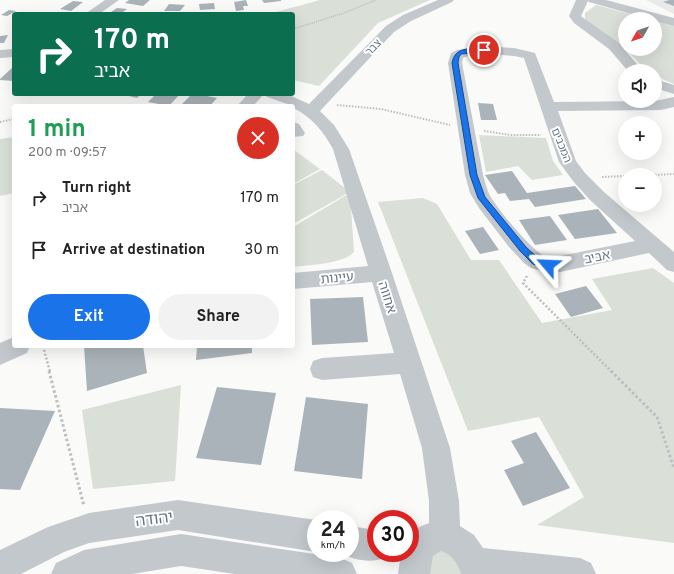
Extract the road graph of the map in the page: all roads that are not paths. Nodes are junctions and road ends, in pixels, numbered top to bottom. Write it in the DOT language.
graph roads {
  1 [pos="113,0"];
  2 [pos="448,0"];
  3 [pos="582,0"];
  4 [pos="592,0"];
  5 [pos="95,12"];
  6 [pos="674,22"];
  7 [pos="484,50"];
  8 [pos="12,53"];
  9 [pos="0,54"];
  10 [pos="630,64"];
  11 [pos="662,86"];
  12 [pos="674,90"];
  13 [pos="277,96"];
  14 [pos="674,102"];
  15 [pos="548,107"];
  16 [pos="314,108"];
  17 [pos="653,245"];
  18 [pos="674,264"];
  19 [pos="381,273"];
  20 [pos="295,281"];
  21 [pos="14,348"];
  22 [pos="0,354"];
  23 [pos="409,363"];
  24 [pos="322,369"];
  25 [pos="307,535"];
  26 [pos="445,536"];
  27 [pos="419,550"];
  28 [pos="0,568"];
  29 [pos="476,569"];
  30 [pos="67,574"];
  31 [pos="341,574"];
  32 [pos="580,574"];
  1 -- 5 [label="street"];
  2 -- 16 [label="street, צבר"];
  3 -- 10 [label="street"];
  4 -- 6 [label="street"];
  7 -- 15 [label="street, המכבים"];
  7 -- 17 [label="street, אביב"];
  8 -- 9 [label="street"];
  11 -- 12 [label="street"];
  13 -- 16 [label="street, אחווה"];
  14 -- 15 [label="street"];
  15 -- 17 [label="street, המכבים"];
  16 -- 19 [label="street, אחווה"];
  17 -- 18 [label="street, המכבים"];
  19 -- 20 [label="street, עיינות"];
  19 -- 23 [label="street, אחווה"];
  21 -- 22 [label="street"];
  23 -- 24 [label="street"];
  23 -- 26 [label="street, אחווה"];
  25 -- 28 [label="street, יהודה"];
  26 -- 27 [label="street"];
  26 -- 29 [label="street"];
  29 -- 32 [label="street"];
  30 -- 31 [label="street"];
}
